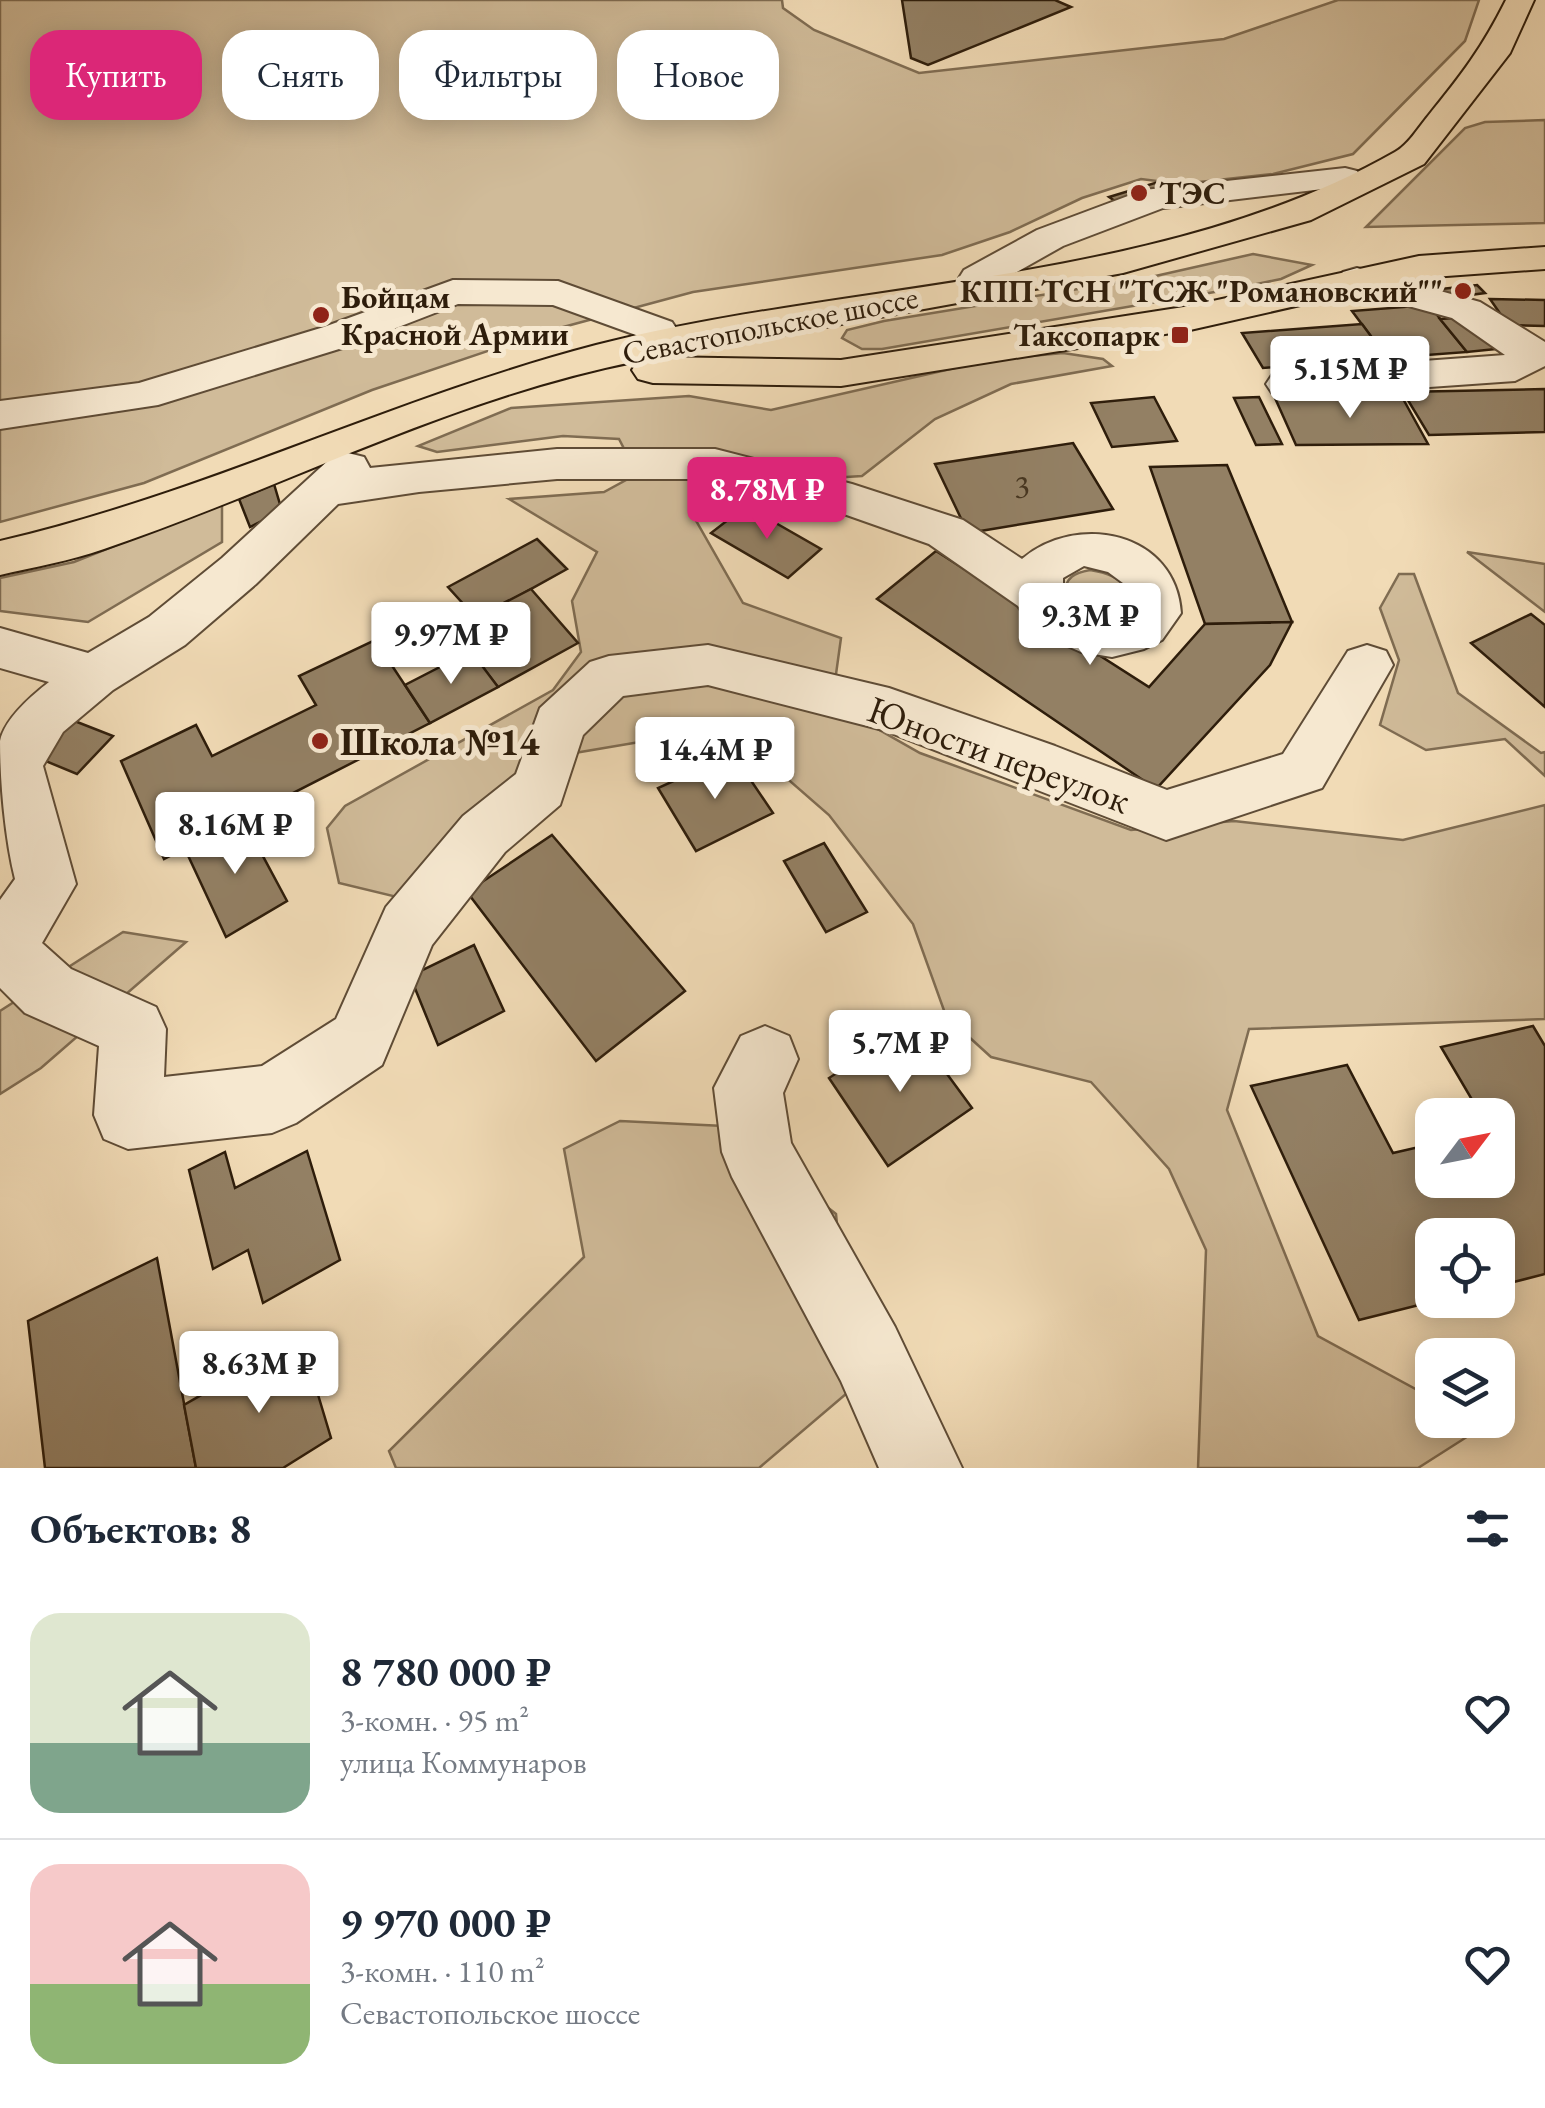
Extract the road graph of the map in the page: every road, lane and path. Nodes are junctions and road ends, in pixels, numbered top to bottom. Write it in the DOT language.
graph roads {
  1 [pos="1504,0"];
  2 [pos="1520,0"];
  3 [pos="1345,178"];
  4 [pos="1545,258"];
  5 [pos="978,278"];
  6 [pos="1358,280"];
  7 [pos="812,312"];
  8 [pos="658,331"];
  9 [pos="1538,354"];
  10 [pos="607,356"];
  11 [pos="556,360"];
  12 [pos="887,366"];
  13 [pos="840,372"];
  14 [pos="456,382"];
  15 [pos="1287,384"];
  16 [pos="0,415"];
  17 [pos="403,418"];
  18 [pos="322,491"];
  19 [pos="0,534"];
  20 [pos="0,558"];
  21 [pos="1047,575"];
  22 [pos="0,648"];
  23 [pos="1367,665"];
  24 [pos="94,675"];
  25 [pos="2,951"];
  26 [pos="765,1058"];
  27 [pos="921,1468"];
  1 -- 3 [label="main road"];
  2 -- 7 [label="main road, Севастопольское шоссе"];
  3 -- 5 [label="street"];
  4 -- 6 [label="main road"];
  5 -- 7 [label="main road"];
  6 -- 9 [label="street"];
  6 -- 12 [label="main road"];
  7 -- 8 [label="main road"];
  7 -- 10 [label="main road, Севастопольское шоссе"];
  7 -- 12 [label="main road"];
  8 -- 11 [label="main road"];
  8 -- 16 [label="street"];
  9 -- 15 [label="street"];
  10 -- 11 [label="main road"];
  10 -- 13 [label="main road"];
  11 -- 13 [label="main road"];
  11 -- 14 [label="main road"];
  11 -- 17 [label="main road"];
  12 -- 13 [label="main road"];
  14 -- 17 [label="main road"];
  14 -- 19 [label="main road"];
  17 -- 18 [label="street"];
  17 -- 20 [label="main road"];
  18 -- 21 [label="street"];
  18 -- 24 [label="street"];
  22 -- 24 [label="street"];
  23 -- 25 [label="street, Юности переулок"];
  24 -- 25 [label="street"];
  26 -- 27 [label="street"];
}
